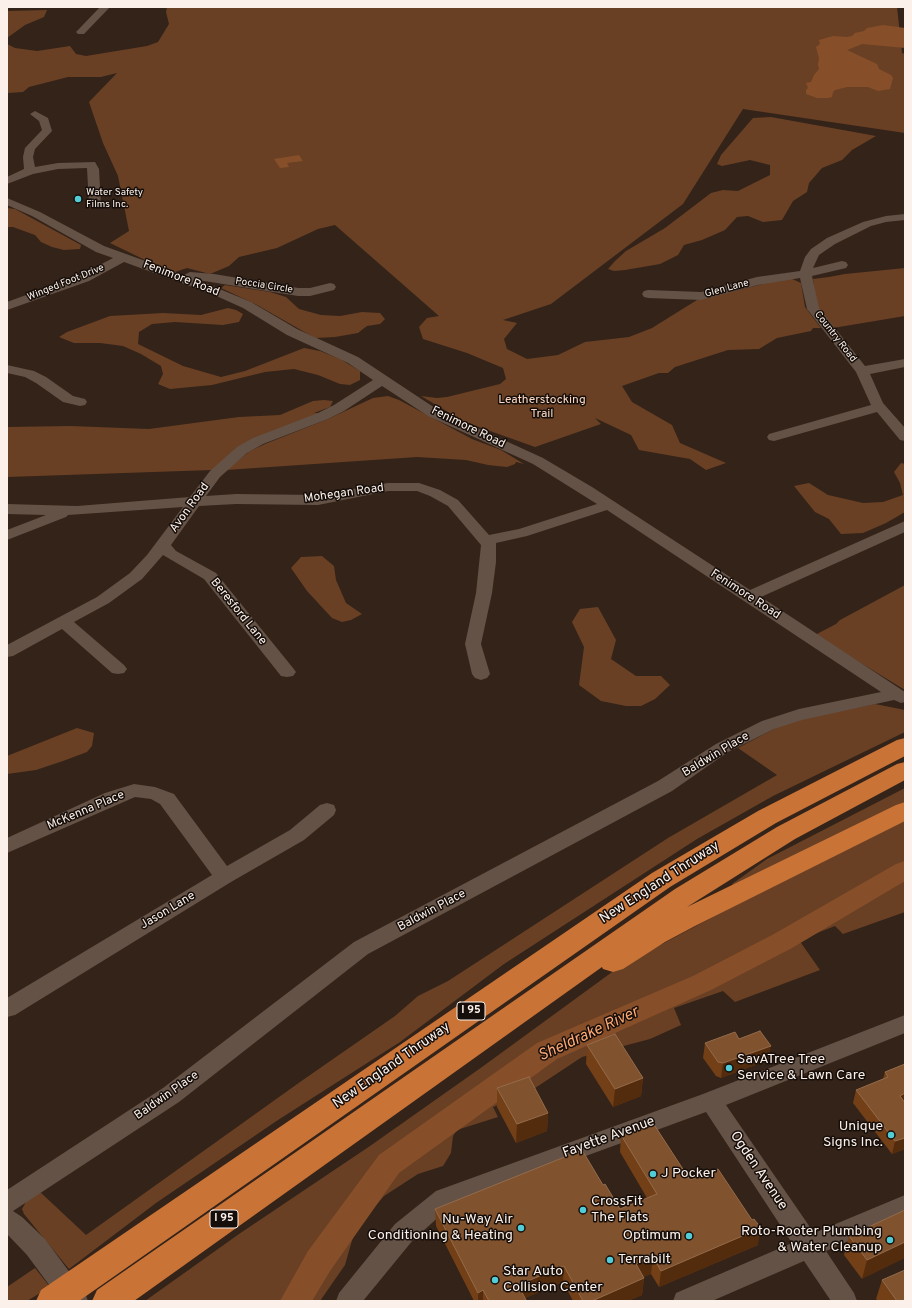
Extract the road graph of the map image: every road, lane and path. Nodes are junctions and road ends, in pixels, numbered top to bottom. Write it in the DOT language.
graph roads {
  1 [pos="105,7"];
  2 [pos="81,32"];
  3 [pos="35,114"];
  4 [pos="30,171"];
  5 [pos="7,181"];
  6 [pos="7,201"];
  7 [pos="95,205"];
  8 [pos="905,217"];
  9 [pos="124,257"];
  10 [pos="842,265"];
  11 [pos="806,274"];
  12 [pos="174,276"];
  13 [pos="330,287"];
  14 [pos="648,294"];
  15 [pos="7,306"];
  16 [pos="905,363"];
  17 [pos="7,369"];
  18 [pos="862,371"];
  19 [pos="383,380"];
  20 [pos="80,402"];
  21 [pos="880,407"];
  22 [pos="774,437"];
  23 [pos="905,437"];
  24 [pos="194,502"];
  25 [pos="608,505"];
  26 [pos="7,509"];
  27 [pos="77,511"];
  28 [pos="905,526"];
  29 [pos="7,535"];
  30 [pos="486,540"];
  31 [pos="163,545"];
  32 [pos="747,596"];
  33 [pos="63,621"];
  34 [pos="7,652"];
  35 [pos="118,669"];
  36 [pos="287,672"];
  37 [pos="481,674"];
  38 [pos="901,697"];
  39 [pos="905,746"];
  40 [pos="905,770"];
  41 [pos="327,810"];
  42 [pos="905,811"];
  43 [pos="7,846"];
  44 [pos="224,877"];
  45 [pos="7,1009"];
  46 [pos="905,1024"];
  47 [pos="466,1049"];
  48 [pos="711,1101"];
  49 [pos="7,1203"];
  50 [pos="905,1205"];
  51 [pos="7,1220"];
  52 [pos="808,1246"];
  53 [pos="52,1301"];
  54 [pos="76,1301"];
  55 [pos="108,1301"];
  56 [pos="348,1301"];
  57 [pos="685,1301"];
  58 [pos="845,1301"];
  1 -- 2 [label="street"];
  3 -- 4 [label="street"];
  4 -- 5 [label="street"];
  4 -- 7 [label="street"];
  6 -- 9 [label="street, Fenimore Road"];
  8 -- 11 [label="street"];
  9 -- 12 [label="street, Fenimore Road"];
  9 -- 15 [label="street, Winged Foot Drive"];
  10 -- 11 [label="street, Glen Lane"];
  11 -- 14 [label="street, Glen Lane"];
  11 -- 18 [label="street, Country Road"];
  12 -- 13 [label="street, Poccia Circle"];
  12 -- 19 [label="street, Fenimore Road"];
  16 -- 18 [label="street"];
  17 -- 20 [label="street"];
  18 -- 21 [label="street, Country Road"];
  19 -- 24 [label="street, Avon Road"];
  19 -- 25 [label="street, Fenimore Road"];
  21 -- 22 [label="street"];
  21 -- 23 [label="street, Country Road"];
  24 -- 27 [label="street, Mohegan Road"];
  24 -- 30 [label="street, Mohegan Road"];
  24 -- 31 [label="street, Avon Road"];
  25 -- 30 [label="street"];
  25 -- 32 [label="street, Fenimore Road"];
  26 -- 27 [label="street, Mohegan Road"];
  27 -- 29 [label="street"];
  28 -- 32 [label="street"];
  30 -- 37 [label="street"];
  31 -- 33 [label="street, Avon Road"];
  31 -- 36 [label="street, Beresford Lane"];
  32 -- 38 [label="street, Fenimore Road"];
  33 -- 34 [label="street, Avon Road"];
  33 -- 35 [label="street"];
  38 -- 49 [label="street, Baldwin Place"];
  39 -- 53 [label="highway, New England Thruway / I 95"];
  40 -- 47 [label="highway, New England Thruway / I 95"];
  41 -- 44 [label="street, Jason Lane"];
  42 -- 47 [label="highway"];
  43 -- 44 [label="street, McKenna Place"];
  44 -- 45 [label="street, Jason Lane"];
  46 -- 48 [label="street, Fayette Avenue"];
  47 -- 55 [label="highway, New England Thruway / I 95"];
  48 -- 52 [label="street, Ogden Avenue"];
  48 -- 56 [label="street, Fayette Avenue"];
  50 -- 52 [label="street"];
  51 -- 54 [label="street"];
  52 -- 57 [label="street"];
  52 -- 58 [label="street, Ogden Avenue"];
}
